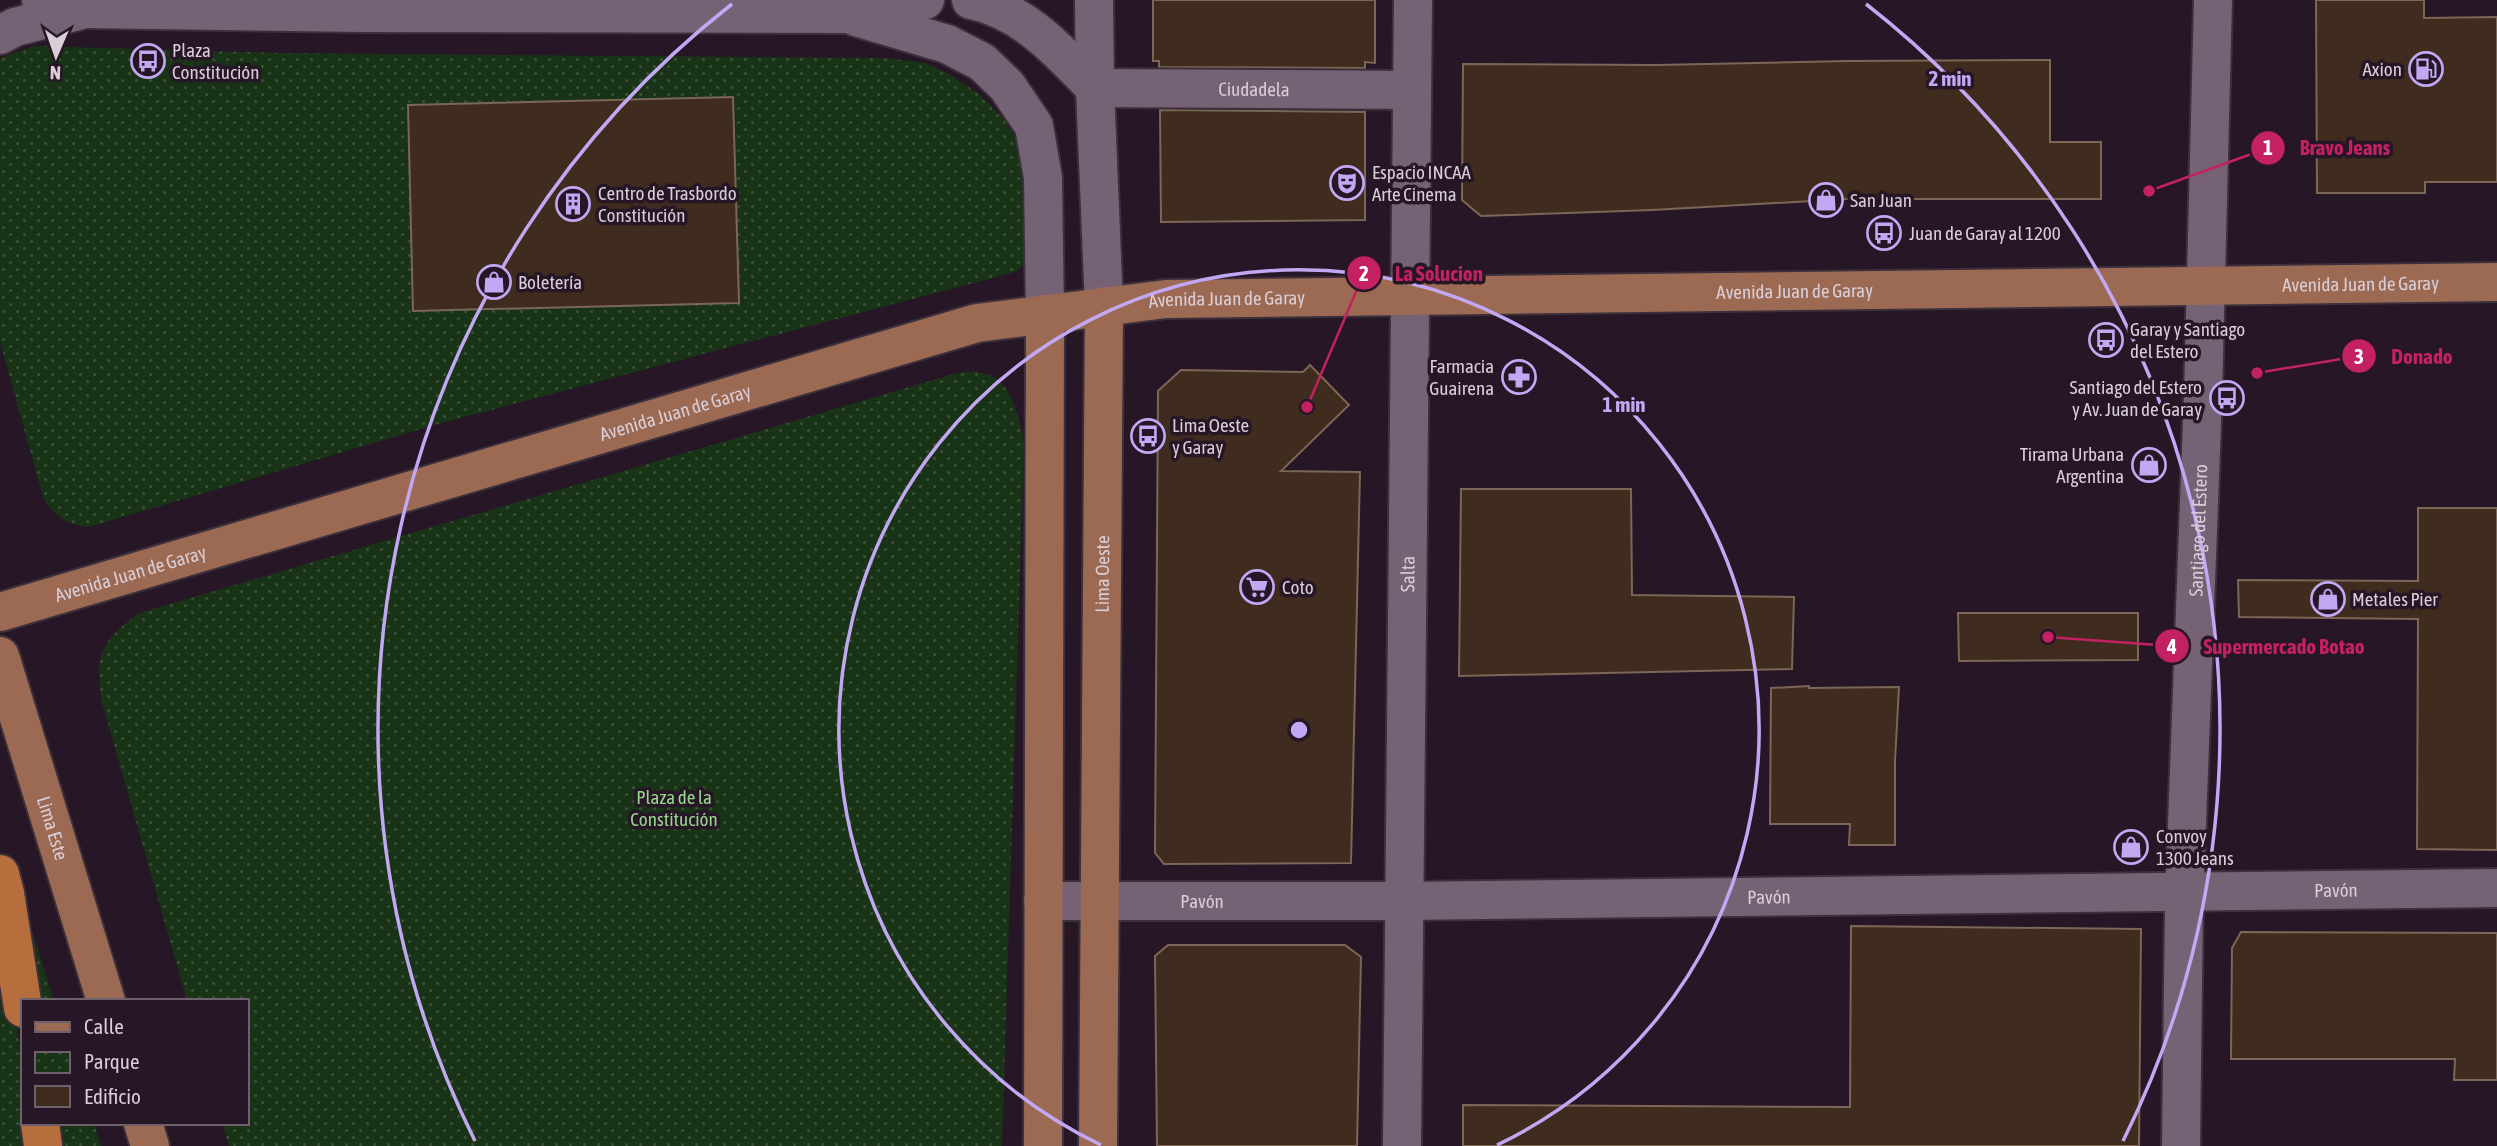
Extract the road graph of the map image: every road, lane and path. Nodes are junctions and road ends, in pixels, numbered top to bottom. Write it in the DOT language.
graph roads {
  1 [pos="41,0"];
  2 [pos="925,0"];
  3 [pos="971,0"];
  4 [pos="1413,0"];
  5 [pos="2213,0"];
  6 [pos="83,9"];
  7 [pos="1086,9"];
  8 [pos="847,14"];
  9 [pos="0,35"];
  10 [pos="1095,88"];
  11 [pos="1412,90"];
  12 [pos="2497,282"];
  13 [pos="2204,286"];
  14 [pos="1409,295"];
  15 [pos="1104,306"];
  16 [pos="1045,314"];
  17 [pos="0,612"];
  18 [pos="0,656"];
  19 [pos="0,874"];
  20 [pos="2497,888"];
  21 [pos="2185,893"];
  22 [pos="1100,900"];
  23 [pos="1043,901"];
  24 [pos="1404,901"];
  25 [pos="22,999"];
  26 [pos="105,999"];
  27 [pos="40,1125"];
  28 [pos="144,1125"];
  29 [pos="43,1146"];
  30 [pos="150,1146"];
  31 [pos="1043,1146"];
  32 [pos="1098,1146"];
  33 [pos="1402,1146"];
  34 [pos="2181,1146"];
  1 -- 6 [label="street"];
  2 -- 8 [label="street"];
  3 -- 10 [label="street"];
  4 -- 11 [label="street, Salta"];
  5 -- 13 [label="street, Santiago del Estero"];
  6 -- 8 [label="street"];
  6 -- 9 [label="street"];
  7 -- 10 [label="street, Lima Oeste"];
  8 -- 16 [label="street"];
  10 -- 11 [label="street, Ciudadela"];
  10 -- 15 [label="street, Lima Oeste"];
  11 -- 14 [label="street, Salta"];
  12 -- 13 [label="main road, Avenida Juan de Garay"];
  13 -- 14 [label="main road, Avenida Juan de Garay"];
  13 -- 21 [label="street, Santiago del Estero"];
  14 -- 15 [label="main road, Avenida Juan de Garay"];
  14 -- 24 [label="street, Salta"];
  15 -- 16 [label="main road, Avenida Juan de Garay"];
  15 -- 22 [label="main road, Lima Oeste"];
  16 -- 17 [label="main road, Avenida Juan de Garay"];
  16 -- 23 [label="main road"];
  18 -- 26 [label="main road, Lima Este"];
  19 -- 25 [label="highway"];
  20 -- 21 [label="street, Pavón"];
  21 -- 24 [label="street, Pavón"];
  21 -- 34 [label="street, Santiago del Estero"];
  22 -- 23 [label="street, Pavón"];
  22 -- 24 [label="street, Pavón"];
  22 -- 32 [label="main road, Lima Oeste"];
  23 -- 31 [label="main road"];
  24 -- 33 [label="street, Salta"];
  27 -- 29 [label="highway"];
  28 -- 30 [label="main road"];
}
